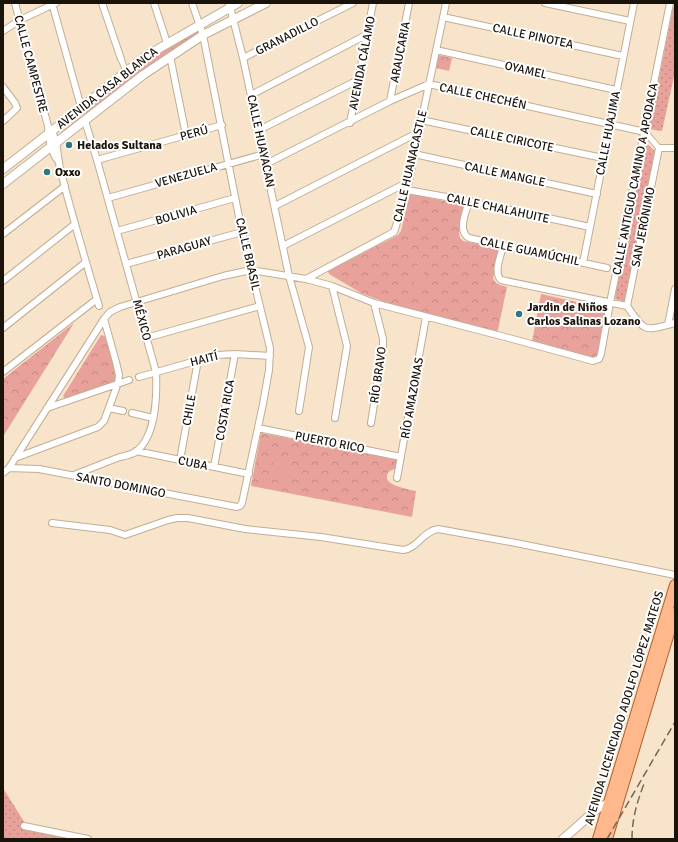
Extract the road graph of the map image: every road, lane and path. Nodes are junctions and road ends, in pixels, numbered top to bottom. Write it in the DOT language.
graph roads {
  1 [pos="15,3"];
  2 [pos="102,3"];
  3 [pos="154,3"];
  4 [pos="192,3"];
  5 [pos="266,3"];
  6 [pos="352,3"];
  7 [pos="373,3"];
  8 [pos="410,3"];
  9 [pos="446,3"];
  10 [pos="545,3"];
  11 [pos="634,3"];
  12 [pos="670,3"];
  13 [pos="53,4"];
  14 [pos="232,4"];
  15 [pos="443,16"];
  16 [pos="20,20"];
  17 [pos="234,20"];
  18 [pos="630,21"];
  19 [pos="199,25"];
  20 [pos="3,31"];
  21 [pos="368,34"];
  22 [pos="203,35"];
  23 [pos="167,42"];
  24 [pos="436,50"];
  25 [pos="170,56"];
  26 [pos="623,56"];
  27 [pos="243,58"];
  28 [pos="121,59"];
  29 [pos="126,71"];
  30 [pos="358,80"];
  31 [pos="429,84"];
  32 [pos="3,87"];
  33 [pos="616,90"];
  34 [pos="251,95"];
  35 [pos="390,101"];
  36 [pos="82,107"];
  37 [pos="421,120"];
  38 [pos="3,121"];
  39 [pos="85,121"];
  40 [pos="350,123"];
  41 [pos="609,124"];
  42 [pos="222,126"];
  43 [pos="50,130"];
  44 [pos="258,130"];
  45 [pos="419,132"];
  46 [pos="645,132"];
  47 [pos="186,135"];
  48 [pos="53,144"];
  49 [pos="659,148"];
  50 [pos="675,148"];
  51 [pos="264,154"];
  52 [pos="414,154"];
  53 [pos="603,158"];
  54 [pos="98,160"];
  55 [pos="229,163"];
  56 [pos="266,164"];
  57 [pos="3,169"];
  58 [pos="408,182"];
  59 [pos="3,184"];
  60 [pos="65,186"];
  61 [pos="407,190"];
  62 [pos="597,194"];
  63 [pos="108,198"];
  64 [pos="235,198"];
  65 [pos="469,201"];
  66 [pos="274,206"];
  67 [pos="76,224"];
  68 [pos="590,227"];
  69 [pos="117,231"];
  70 [pos="242,232"];
  71 [pos="3,234"];
  72 [pos="283,246"];
  73 [pos="503,246"];
  74 [pos="86,262"];
  75 [pos="583,262"];
  76 [pos="126,264"];
  77 [pos="607,268"];
  78 [pos="251,270"];
  79 [pos="289,276"];
  80 [pos="306,279"];
  81 [pos="3,281"];
  82 [pos="332,286"];
  83 [pos="675,289"];
  84 [pos="96,299"];
  85 [pos="137,302"];
  86 [pos="610,303"];
  87 [pos="374,304"];
  88 [pos="99,306"];
  89 [pos="260,306"];
  90 [pos="627,306"];
  91 [pos="426,317"];
  92 [pos="104,319"];
  93 [pos="675,323"];
  94 [pos="668,325"];
  95 [pos="3,328"];
  96 [pos="146,338"];
  97 [pos="235,354"];
  98 [pos="270,356"];
  99 [pos="198,360"];
  100 [pos="3,372"];
  101 [pos="156,372"];
  102 [pos="139,377"];
  103 [pos="129,380"];
  104 [pos="118,383"];
  105 [pos="47,408"];
  106 [pos="109,408"];
  107 [pos="123,411"];
  108 [pos="299,411"];
  109 [pos="132,413"];
  110 [pos="153,418"];
  111 [pos="335,418"];
  112 [pos="371,423"];
  113 [pos="258,428"];
  114 [pos="136,452"];
  115 [pos="401,456"];
  116 [pos="15,458"];
  117 [pos="180,460"];
  118 [pos="214,467"];
  119 [pos="9,468"];
  120 [pos="3,473"];
  121 [pos="249,474"];
  122 [pos="72,475"];
  123 [pos="397,478"];
  124 [pos="240,506"];
  125 [pos="52,523"];
  126 [pos="675,576"];
  127 [pos="675,585"];
  128 [pos="675,613"];
  129 [pos="614,801"];
  130 [pos="24,826"];
  131 [pos="88,839"];
  132 [pos="563,839"];
  133 [pos="598,839"];
  134 [pos="607,839"];
  1 -- 16 [label="street, CALLE CAMPESTRE"];
  2 -- 28 [label="street"];
  3 -- 23 [label="street"];
  4 -- 19 [label="street, CALLE BRASIL"];
  5 -- 17 [label="street, AVENIDA CASA BLANCA"];
  6 -- 27 [label="street, GRANADILLO"];
  7 -- 21 [label="street, AVENIDA CÁLAMO"];
  8 -- 35 [label="street, ARAUCARIA"];
  9 -- 15 [label="street, CALLE HUANACASTLE"];
  10 -- 18 [label="street"];
  11 -- 18 [label="street, CALLE HUAJIMA"];
  12 -- 46 [label="street, CALLE ANTIGUO CAMINO A APODACA"];
  13 -- 16 [label="street"];
  13 -- 36 [label="street"];
  14 -- 17 [label="street, CALLE HUAYACAN"];
  14 -- 19 [label="street, AVENIDA CASA BLANCA"];
  15 -- 24 [label="street, CALLE HUANACASTLE"];
  15 -- 26 [label="street, CALLE PINOTEA"];
  16 -- 20 [label="street"];
  16 -- 43 [label="street, CALLE CAMPESTRE"];
  17 -- 22 [label="street, AVENIDA CASA BLANCA"];
  17 -- 27 [label="street, CALLE HUAYACAN"];
  18 -- 26 [label="street, CALLE HUAJIMA"];
  19 -- 22 [label="street, CALLE BRASIL"];
  19 -- 23 [label="street, AVENIDA CASA BLANCA"];
  21 -- 30 [label="street, AVENIDA CÁLAMO"];
  21 -- 34 [label="street"];
  22 -- 25 [label="street, AVENIDA CASA BLANCA"];
  22 -- 42 [label="street, CALLE BRASIL"];
  23 -- 29 [label="street, AVENIDA CASA BLANCA"];
  24 -- 31 [label="street, CALLE HUANACASTLE"];
  24 -- 33 [label="street, OYAMEL"];
  25 -- 39 [label="street, AVENIDA CASA BLANCA"];
  25 -- 47 [label="street"];
  26 -- 33 [label="street, CALLE HUAJIMA"];
  27 -- 34 [label="street, CALLE HUAYACAN"];
  28 -- 29 [label="street"];
  29 -- 36 [label="street, AVENIDA CASA BLANCA"];
  30 -- 40 [label="street, AVENIDA CÁLAMO"];
  30 -- 44 [label="street"];
  31 -- 35 [label="street, CALLE CHECHÉN"];
  31 -- 37 [label="street, CALLE HUANACASTLE"];
  31 -- 41 [label="street, CALLE CHECHÉN"];
  32 -- 38 [label="street"];
  33 -- 41 [label="street, CALLE HUAJIMA"];
  34 -- 44 [label="street, CALLE HUAYACAN"];
  35 -- 40 [label="street, CALLE CHECHÉN"];
  36 -- 43 [label="street, AVENIDA CASA BLANCA"];
  37 -- 45 [label="street, CALLE HUANACASTLE"];
  37 -- 53 [label="street, CALLE CIRICOTE"];
  39 -- 48 [label="street, AVENIDA CASA BLANCA"];
  39 -- 54 [label="street, MÉXICO"];
  40 -- 56 [label="street, CALLE CHECHÉN"];
  41 -- 46 [label="street, CALLE CHECHÉN"];
  41 -- 53 [label="street, CALLE HUAJIMA"];
  42 -- 47 [label="street, PERÚ"];
  42 -- 55 [label="street, CALLE BRASIL"];
  43 -- 48 [label="street, CALLE CAMPESTRE"];
  43 -- 57 [label="street, AVENIDA CASA BLANCA"];
  44 -- 51 [label="street, CALLE HUAYACAN"];
  45 -- 52 [label="street, CALLE HUANACASTLE"];
  45 -- 66 [label="street"];
  46 -- 49 [label="street"];
  46 -- 86 [label="street, CALLE ANTIGUO CAMINO A APODACA"];
  47 -- 54 [label="street, PERÚ"];
  48 -- 59 [label="street, AVENIDA CASA BLANCA"];
  48 -- 60 [label="street, CALLE CAMPESTRE"];
  49 -- 50 [label="street"];
  49 -- 90 [label="street, SAN JERÓNIMO"];
  51 -- 55 [label="street, VENEZUELA"];
  51 -- 56 [label="street, CALLE HUAYACAN"];
  52 -- 58 [label="street, CALLE HUANACASTLE"];
  52 -- 62 [label="street, CALLE MANGLE"];
  53 -- 62 [label="street, CALLE HUAJIMA"];
  54 -- 63 [label="street, MÉXICO"];
  55 -- 63 [label="street, VENEZUELA"];
  55 -- 64 [label="street, CALLE BRASIL"];
  56 -- 66 [label="street, CALLE HUAYACAN"];
  58 -- 61 [label="street, CALLE HUANACASTLE"];
  58 -- 72 [label="street"];
  60 -- 67 [label="street, CALLE CAMPESTRE"];
  60 -- 71 [label="street"];
  61 -- 65 [label="street, CALLE CHALAHUITE"];
  61 -- 80 [label="street, CALLE HUANACASTLE"];
  62 -- 68 [label="street, CALLE HUAJIMA"];
  63 -- 69 [label="street, MÉXICO"];
  64 -- 69 [label="street, BOLIVIA"];
  64 -- 70 [label="street, CALLE BRASIL"];
  65 -- 68 [label="street, CALLE CHALAHUITE"];
  65 -- 73 [label="street, CALLE GUAMÚCHIL"];
  66 -- 72 [label="street, CALLE HUAYACAN"];
  67 -- 74 [label="street, CALLE CAMPESTRE"];
  67 -- 81 [label="street"];
  68 -- 75 [label="street, CALLE HUAJIMA"];
  69 -- 76 [label="street, MÉXICO"];
  70 -- 76 [label="street, PARAGUAY"];
  70 -- 78 [label="street, CALLE BRASIL"];
  72 -- 79 [label="street, CALLE HUAYACAN"];
  73 -- 75 [label="street, CALLE GUAMÚCHIL"];
  73 -- 86 [label="street"];
  74 -- 84 [label="street, CALLE CAMPESTRE"];
  74 -- 95 [label="street"];
  75 -- 77 [label="street, CALLE GUAMÚCHIL"];
  76 -- 85 [label="street, MÉXICO"];
  78 -- 79 [label="street"];
  78 -- 85 [label="street"];
  78 -- 89 [label="street, CALLE BRASIL"];
  79 -- 80 [label="street"];
  79 -- 108 [label="street, CALLE HUAYACAN"];
  80 -- 82 [label="street"];
  82 -- 87 [label="street"];
  82 -- 111 [label="street"];
  83 -- 94 [label="street"];
  84 -- 88 [label="street, CALLE CAMPESTRE"];
  84 -- 100 [label="street"];
  85 -- 92 [label="street"];
  85 -- 96 [label="street, MÉXICO"];
  86 -- 90 [label="street"];
  86 -- 91 [label="street, CALLE ANTIGUO CAMINO A APODACA"];
  87 -- 91 [label="street"];
  87 -- 112 [label="street, RÍO BRAVO"];
  89 -- 96 [label="street"];
  89 -- 98 [label="street, CALLE BRASIL"];
  90 -- 94 [label="street"];
  91 -- 115 [label="street, RÍO AMAZONAS"];
  92 -- 104 [label="street"];
  92 -- 105 [label="street"];
  93 -- 94 [label="street"];
  96 -- 101 [label="street, MÉXICO"];
  97 -- 98 [label="street, HAITÍ"];
  97 -- 99 [label="street, HAITÍ"];
  97 -- 118 [label="street, COSTA RICA"];
  98 -- 113 [label="street, CALLE BRASIL"];
  99 -- 101 [label="street, HAITÍ"];
  99 -- 117 [label="street, CHILE"];
  101 -- 102 [label="street, HAITÍ"];
  101 -- 110 [label="street, MÉXICO"];
  103 -- 104 [label="street"];
  104 -- 105 [label="street"];
  104 -- 106 [label="street"];
  105 -- 116 [label="street"];
  106 -- 107 [label="street"];
  106 -- 116 [label="street"];
  109 -- 110 [label="street"];
  110 -- 114 [label="street, MÉXICO"];
  113 -- 115 [label="street, PUERTO RICO"];
  113 -- 121 [label="street, CALLE BRASIL"];
  114 -- 117 [label="street, CUBA"];
  114 -- 122 [label="street"];
  115 -- 123 [label="street, RÍO AMAZONAS"];
  116 -- 119 [label="street"];
  117 -- 118 [label="street, CUBA"];
  118 -- 121 [label="street, CUBA"];
  119 -- 120 [label="street"];
  119 -- 122 [label="street, SANTO DOMINGO"];
  121 -- 124 [label="street, CALLE BRASIL"];
  122 -- 124 [label="street, SANTO DOMINGO"];
  125 -- 126 [label="street"];
  127 -- 129 [label="main road, AVENIDA LICENCIADO ADOLFO LÓPEZ MATEOS"];
  128 -- 129 [label="main road, AVENIDA LICENCIADO ADOLFO LÓPEZ MATEOS"];
  129 -- 132 [label="street"];
  129 -- 133 [label="main road, AVENIDA LICENCIADO ADOLFO LÓPEZ MATEOS"];
  129 -- 134 [label="main road, AVENIDA LICENCIADO ADOLFO LÓPEZ MATEOS"];
  130 -- 131 [label="street"];
}
